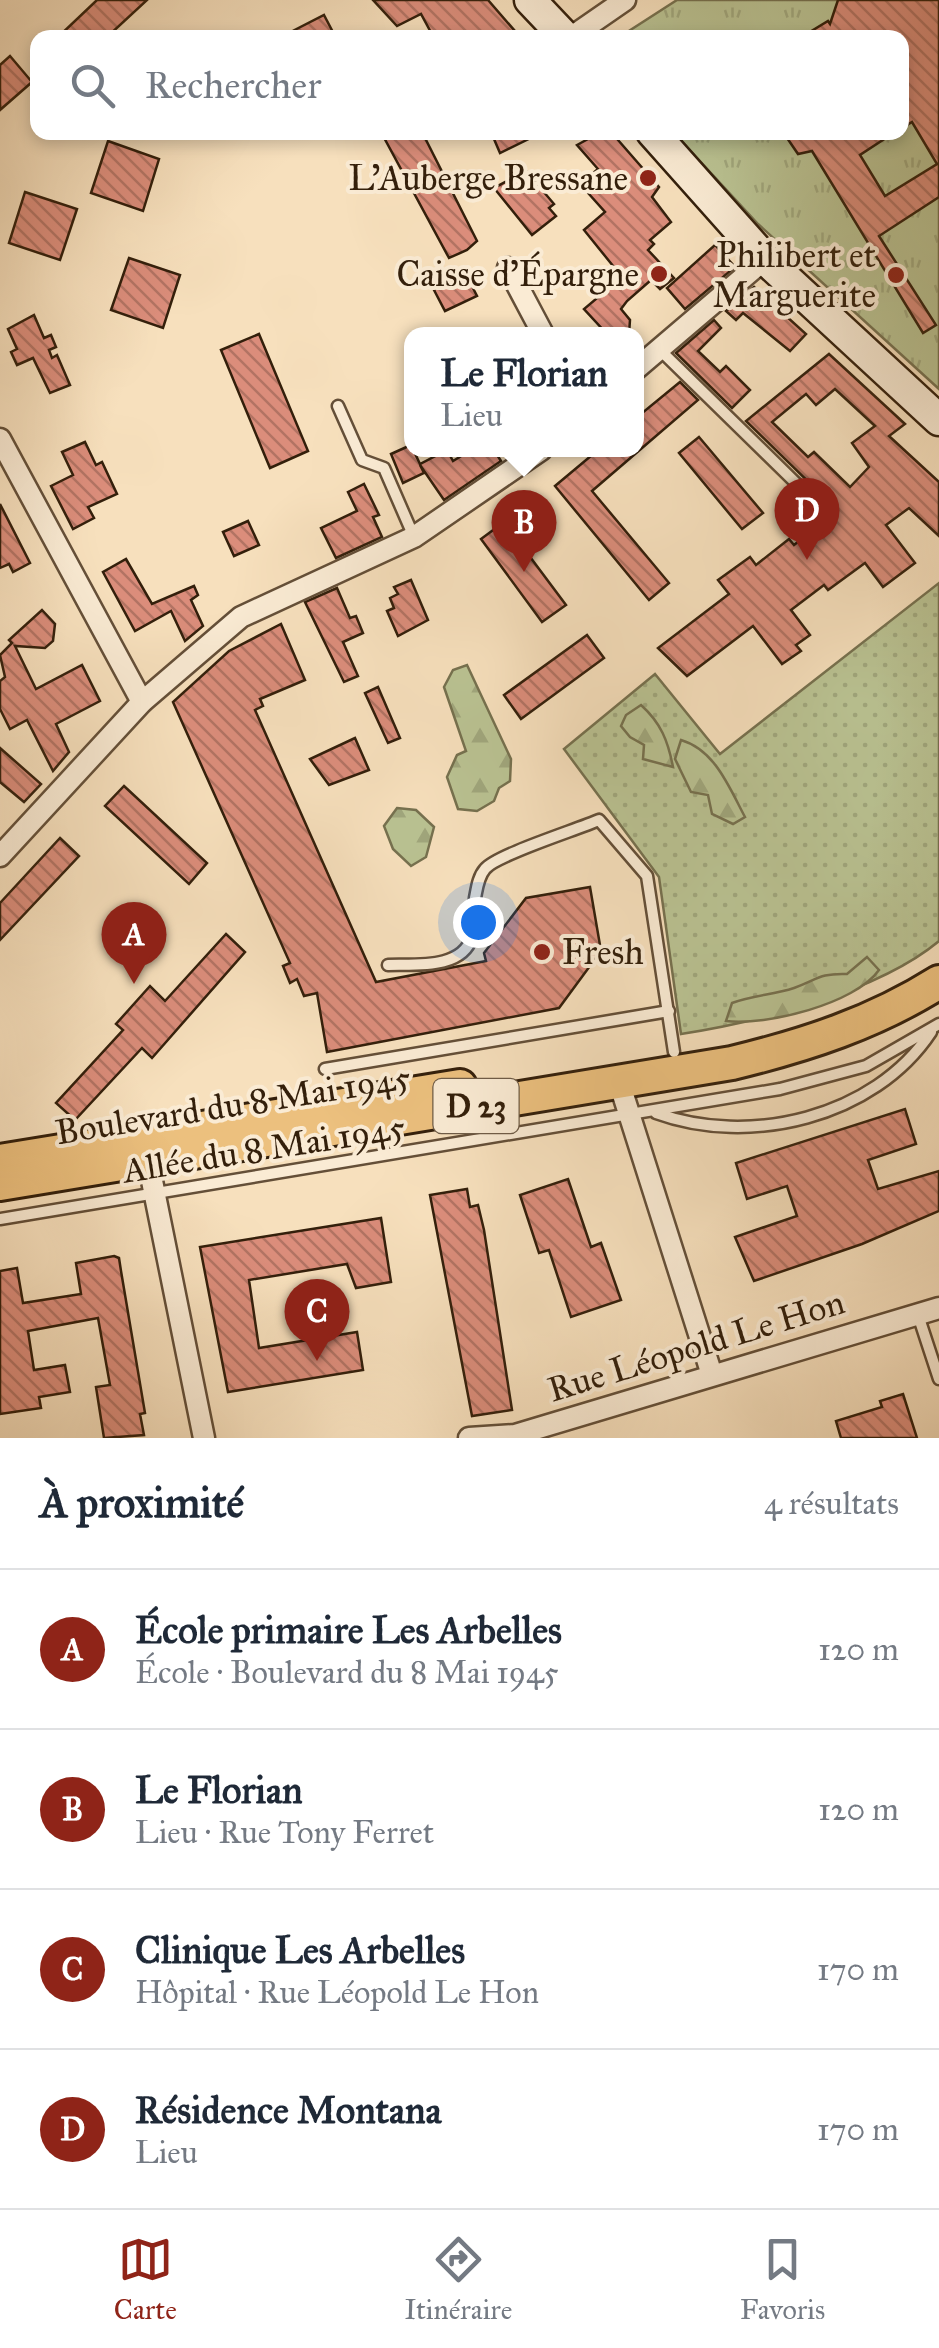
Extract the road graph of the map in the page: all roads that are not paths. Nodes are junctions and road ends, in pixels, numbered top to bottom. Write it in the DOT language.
graph roads {
  1 [pos="530,0"];
  2 [pos="626,0"];
  3 [pos="560,30"];
  4 [pos="580,30"];
  5 [pos="659,140"];
  6 [pos="765,258"];
  7 [pos="508,268"];
  8 [pos="539,327"];
  9 [pos="660,350"];
  10 [pos="644,363"];
  11 [pos="338,406"];
  12 [pos="939,420"];
  13 [pos="0,439"];
  14 [pos="531,457"];
  15 [pos="802,489"];
  16 [pos="414,537"];
  17 [pos="142,702"];
  18 [pos="0,856"];
  19 [pos="939,960"];
  20 [pos="388,965"];
  21 [pos="939,982"];
  22 [pos="669,1012"];
  23 [pos="937,1025"];
  24 [pos="674,1052"];
  25 [pos="325,1069"];
  26 [pos="619,1082"];
  27 [pos="655,1112"];
  28 [pos="630,1117"];
  29 [pos="0,1161"];
  30 [pos="148,1161"];
  31 [pos="0,1184"];
  32 [pos="155,1196"];
  33 [pos="0,1219"];
  34 [pos="939,1308"];
  35 [pos="918,1314"];
  36 [pos="712,1375"];
  37 [pos="939,1378"];
  38 [pos="204,1438"];
  39 [pos="469,1438"];
  1 -- 3 [label="main road"];
  2 -- 4 [label="street"];
  5 -- 6 [label="main road"];
  6 -- 9 [label="street"];
  6 -- 12 [label="main road"];
  7 -- 8 [label="street"];
  9 -- 10 [label="street"];
  9 -- 15 [label="lane"];
  11 -- 16 [label="lane"];
  13 -- 17 [label="street"];
  14 -- 16 [label="street"];
  16 -- 17 [label="street"];
  17 -- 18 [label="street"];
  19 -- 24 [label="main road, Boulevard du 8 Mai 1945 / D 23"];
  20 -- 22 [label="lane"];
  21 -- 26 [label="main road, Boulevard du 8 Mai 1945 / D 23"];
  22 -- 24 [label="lane"];
  22 -- 25 [label="lane"];
  23 -- 27 [label="lane, Allée du 8 Mai 1945"];
  23 -- 27 [label="lane"];
  24 -- 29 [label="main road, Boulevard du 8 Mai 1945 / D 23"];
  26 -- 28 [label="street"];
  26 -- 30 [label="main road, Boulevard du 8 Mai 1945 / D 23"];
  27 -- 28 [label="lane, Allée du 8 Mai 1945"];
  28 -- 32 [label="lane, Allée du 8 Mai 1945"];
  28 -- 36 [label="street"];
  30 -- 31 [label="main road, Boulevard du 8 Mai 1945 / D 23"];
  30 -- 32 [label="street"];
  32 -- 33 [label="lane, Allée du 8 Mai 1945"];
  32 -- 38 [label="street"];
  34 -- 35 [label="street, Rue Léopold Le Hon"];
  35 -- 36 [label="street, Rue Léopold Le Hon"];
  35 -- 37 [label="lane"];
  36 -- 39 [label="street, Rue Léopold Le Hon"];
}
